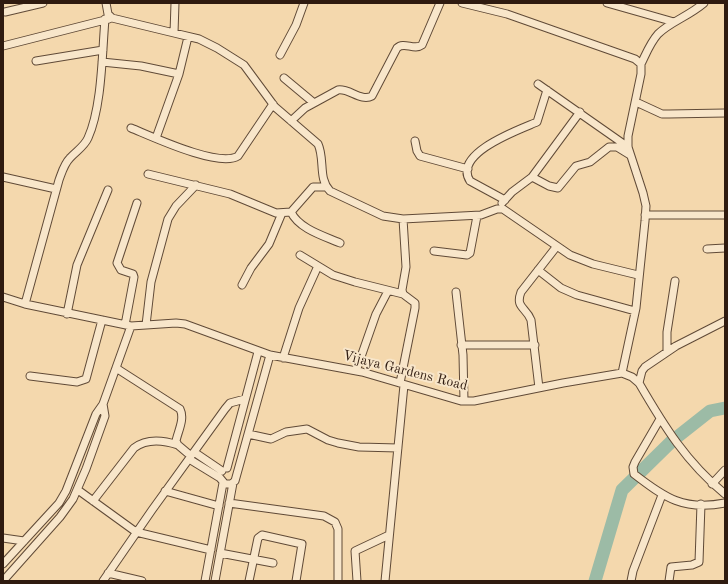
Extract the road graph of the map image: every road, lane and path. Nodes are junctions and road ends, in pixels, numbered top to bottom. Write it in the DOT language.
graph roads {
  1 [pos="43,3"];
  2 [pos="106,3"];
  3 [pos="175,3"];
  4 [pos="304,3"];
  5 [pos="440,3"];
  6 [pos="462,3"];
  7 [pos="607,3"];
  8 [pos="704,3"];
  9 [pos="28,5"];
  10 [pos="5,12"];
  11 [pos="108,19"];
  12 [pos="674,22"];
  13 [pos="174,32"];
  14 [pos="188,37"];
  15 [pos="3,46"];
  16 [pos="102,50"];
  17 [pos="280,55"];
  18 [pos="36,61"];
  19 [pos="102,62"];
  20 [pos="641,64"];
  21 [pos="179,74"];
  22 [pos="284,78"];
  23 [pos="538,84"];
  24 [pos="547,90"];
  25 [pos="636,102"];
  26 [pos="314,103"];
  27 [pos="273,104"];
  28 [pos="580,112"];
  29 [pos="725,113"];
  30 [pos="291,121"];
  31 [pos="131,128"];
  32 [pos="156,138"];
  33 [pos="415,140"];
  34 [pos="628,147"];
  35 [pos="630,155"];
  36 [pos="468,169"];
  37 [pos="148,174"];
  38 [pos="3,176"];
  39 [pos="532,177"];
  40 [pos="196,185"];
  41 [pos="325,187"];
  42 [pos="56,189"];
  43 [pos="108,190"];
  44 [pos="504,200"];
  45 [pos="137,203"];
  46 [pos="496,209"];
  47 [pos="292,212"];
  48 [pos="282,213"];
  49 [pos="645,215"];
  50 [pos="725,215"];
  51 [pos="477,216"];
  52 [pos="403,219"];
  53 [pos="340,244"];
  54 [pos="557,246"];
  55 [pos="725,248"];
  56 [pos="707,249"];
  57 [pos="434,251"];
  58 [pos="300,255"];
  59 [pos="318,266"];
  60 [pos="538,270"];
  61 [pos="638,275"];
  62 [pos="675,281"];
  63 [pos="242,285"];
  64 [pos="388,291"];
  65 [pos="456,292"];
  66 [pos="404,294"];
  67 [pos="3,297"];
  68 [pos="24,304"];
  69 [pos="635,311"];
  70 [pos="67,314"];
  71 [pos="102,320"];
  72 [pos="725,322"];
  73 [pos="128,325"];
  74 [pos="146,325"];
  75 [pos="461,345"];
  76 [pos="534,345"];
  77 [pos="258,352"];
  78 [pos="667,352"];
  79 [pos="270,355"];
  80 [pos="283,358"];
  81 [pos="116,368"];
  82 [pos="356,371"];
  83 [pos="622,373"];
  84 [pos="30,376"];
  85 [pos="639,383"];
  86 [pos="402,384"];
  87 [pos="539,388"];
  88 [pos="245,399"];
  89 [pos="464,401"];
  90 [pos="103,404"];
  91 [pos="661,420"];
  92 [pos="248,434"];
  93 [pos="178,445"];
  94 [pos="398,448"];
  95 [pos="191,455"];
  96 [pos="225,469"];
  97 [pos="725,470"];
  98 [pos="236,476"];
  99 [pos="222,481"];
  100 [pos="233,483"];
  101 [pos="712,484"];
  102 [pos="78,490"];
  103 [pos="165,491"];
  104 [pos="725,494"];
  105 [pos="662,495"];
  106 [pos="93,501"];
  107 [pos="230,503"];
  108 [pos="725,503"];
  109 [pos="701,504"];
  110 [pos="219,506"];
  111 [pos="136,532"];
  112 [pos="390,535"];
  113 [pos="3,538"];
  114 [pos="24,541"];
  115 [pos="211,550"];
  116 [pos="220,553"];
  117 [pos="253,560"];
  118 [pos="273,563"];
  119 [pos="3,564"];
  120 [pos="108,573"];
  121 [pos="3,581"];
  122 [pos="103,581"];
  123 [pos="142,581"];
  124 [pos="205,581"];
  125 [pos="215,581"];
  126 [pos="249,581"];
  127 [pos="296,581"];
  128 [pos="338,581"];
  129 [pos="357,581"];
  130 [pos="385,581"];
  131 [pos="631,581"];
  132 [pos="670,581"];
  1 -- 9 [label="street"];
  2 -- 11 [label="street"];
  3 -- 13 [label="street"];
  4 -- 17 [label="street"];
  5 -- 26 [label="street"];
  6 -- 20 [label="street"];
  7 -- 12 [label="street"];
  8 -- 12 [label="street"];
  9 -- 10 [label="street"];
  11 -- 13 [label="street"];
  11 -- 15 [label="street"];
  11 -- 16 [label="street"];
  12 -- 20 [label="street"];
  13 -- 14 [label="street"];
  14 -- 21 [label="street"];
  14 -- 27 [label="street"];
  16 -- 18 [label="street"];
  16 -- 19 [label="street"];
  19 -- 21 [label="street"];
  19 -- 42 [label="street"];
  20 -- 25 [label="street"];
  21 -- 32 [label="street"];
  22 -- 26 [label="street"];
  23 -- 24 [label="street"];
  24 -- 28 [label="street"];
  24 -- 36 [label="street"];
  25 -- 29 [label="street"];
  25 -- 34 [label="street"];
  26 -- 30 [label="street"];
  27 -- 30 [label="street"];
  27 -- 32 [label="street"];
  28 -- 34 [label="street"];
  28 -- 39 [label="street"];
  30 -- 41 [label="street"];
  31 -- 32 [label="street"];
  33 -- 36 [label="street"];
  34 -- 35 [label="street"];
  35 -- 39 [label="street"];
  35 -- 49 [label="street"];
  36 -- 44 [label="street"];
  37 -- 40 [label="street"];
  38 -- 42 [label="street"];
  39 -- 44 [label="street"];
  40 -- 48 [label="street"];
  40 -- 74 [label="street"];
  41 -- 47 [label="street"];
  41 -- 52 [label="street"];
  42 -- 68 [label="street"];
  43 -- 70 [label="street"];
  44 -- 46 [label="street"];
  45 -- 73 [label="street"];
  46 -- 51 [label="street"];
  46 -- 54 [label="street"];
  47 -- 48 [label="street"];
  47 -- 53 [label="street"];
  48 -- 63 [label="street"];
  49 -- 50 [label="street"];
  49 -- 61 [label="street"];
  51 -- 52 [label="street"];
  51 -- 57 [label="street"];
  52 -- 66 [label="street"];
  54 -- 60 [label="street"];
  54 -- 61 [label="street"];
  55 -- 56 [label="street"];
  58 -- 59 [label="street"];
  59 -- 64 [label="street"];
  59 -- 80 [label="street"];
  60 -- 69 [label="street"];
  60 -- 76 [label="street"];
  61 -- 69 [label="street"];
  62 -- 78 [label="street"];
  64 -- 66 [label="street"];
  64 -- 82 [label="street"];
  65 -- 75 [label="street"];
  66 -- 86 [label="street"];
  67 -- 68 [label="street, Vijaya Gardens Road"];
  68 -- 70 [label="street, Vijaya Gardens Road"];
  69 -- 83 [label="street"];
  70 -- 71 [label="street, Vijaya Gardens Road"];
  71 -- 73 [label="street, Vijaya Gardens Road"];
  71 -- 84 [label="street"];
  72 -- 78 [label="street"];
  73 -- 74 [label="street, Vijaya Gardens Road"];
  73 -- 81 [label="street"];
  74 -- 77 [label="street, Vijaya Gardens Road"];
  75 -- 76 [label="street"];
  75 -- 89 [label="street"];
  76 -- 87 [label="street"];
  77 -- 79 [label="street, Vijaya Gardens Road"];
  77 -- 88 [label="street"];
  78 -- 85 [label="street"];
  79 -- 80 [label="street, Vijaya Gardens Road"];
  79 -- 92 [label="street"];
  80 -- 82 [label="street, Vijaya Gardens Road"];
  81 -- 90 [label="street"];
  81 -- 93 [label="street"];
  82 -- 86 [label="street, Vijaya Gardens Road"];
  83 -- 85 [label="street"];
  83 -- 87 [label="street, Vijaya Gardens Road"];
  85 -- 91 [label="street"];
  86 -- 89 [label="street, Vijaya Gardens Road"];
  86 -- 94 [label="street"];
  87 -- 89 [label="street, Vijaya Gardens Road"];
  88 -- 95 [label="street"];
  88 -- 96 [label="street"];
  90 -- 102 [label="street"];
  90 -- 114 [label="street"];
  91 -- 101 [label="street"];
  91 -- 105 [label="street"];
  92 -- 94 [label="street"];
  92 -- 98 [label="street"];
  93 -- 95 [label="street"];
  93 -- 106 [label="street"];
  94 -- 112 [label="street"];
  95 -- 96 [label="street"];
  95 -- 99 [label="street"];
  95 -- 103 [label="street"];
  96 -- 98 [label="street"];
  96 -- 99 [label="street"];
  97 -- 101 [label="street"];
  98 -- 100 [label="street"];
  99 -- 100 [label="street"];
  99 -- 110 [label="street"];
  100 -- 107 [label="street"];
  101 -- 104 [label="street"];
  102 -- 106 [label="street"];
  102 -- 121 [label="street"];
  103 -- 110 [label="street"];
  103 -- 111 [label="street"];
  105 -- 109 [label="street"];
  105 -- 131 [label="street"];
  106 -- 111 [label="street"];
  107 -- 116 [label="street"];
  107 -- 128 [label="street"];
  108 -- 109 [label="street"];
  109 -- 132 [label="street"];
  110 -- 115 [label="street"];
  111 -- 115 [label="street"];
  111 -- 120 [label="street"];
  112 -- 129 [label="street"];
  112 -- 130 [label="street"];
  113 -- 114 [label="street"];
  114 -- 119 [label="street"];
  115 -- 124 [label="street"];
  116 -- 117 [label="street"];
  116 -- 125 [label="street"];
  117 -- 118 [label="street"];
  117 -- 126 [label="street"];
  117 -- 127 [label="street"];
  120 -- 122 [label="street"];
  120 -- 123 [label="street"];
}
